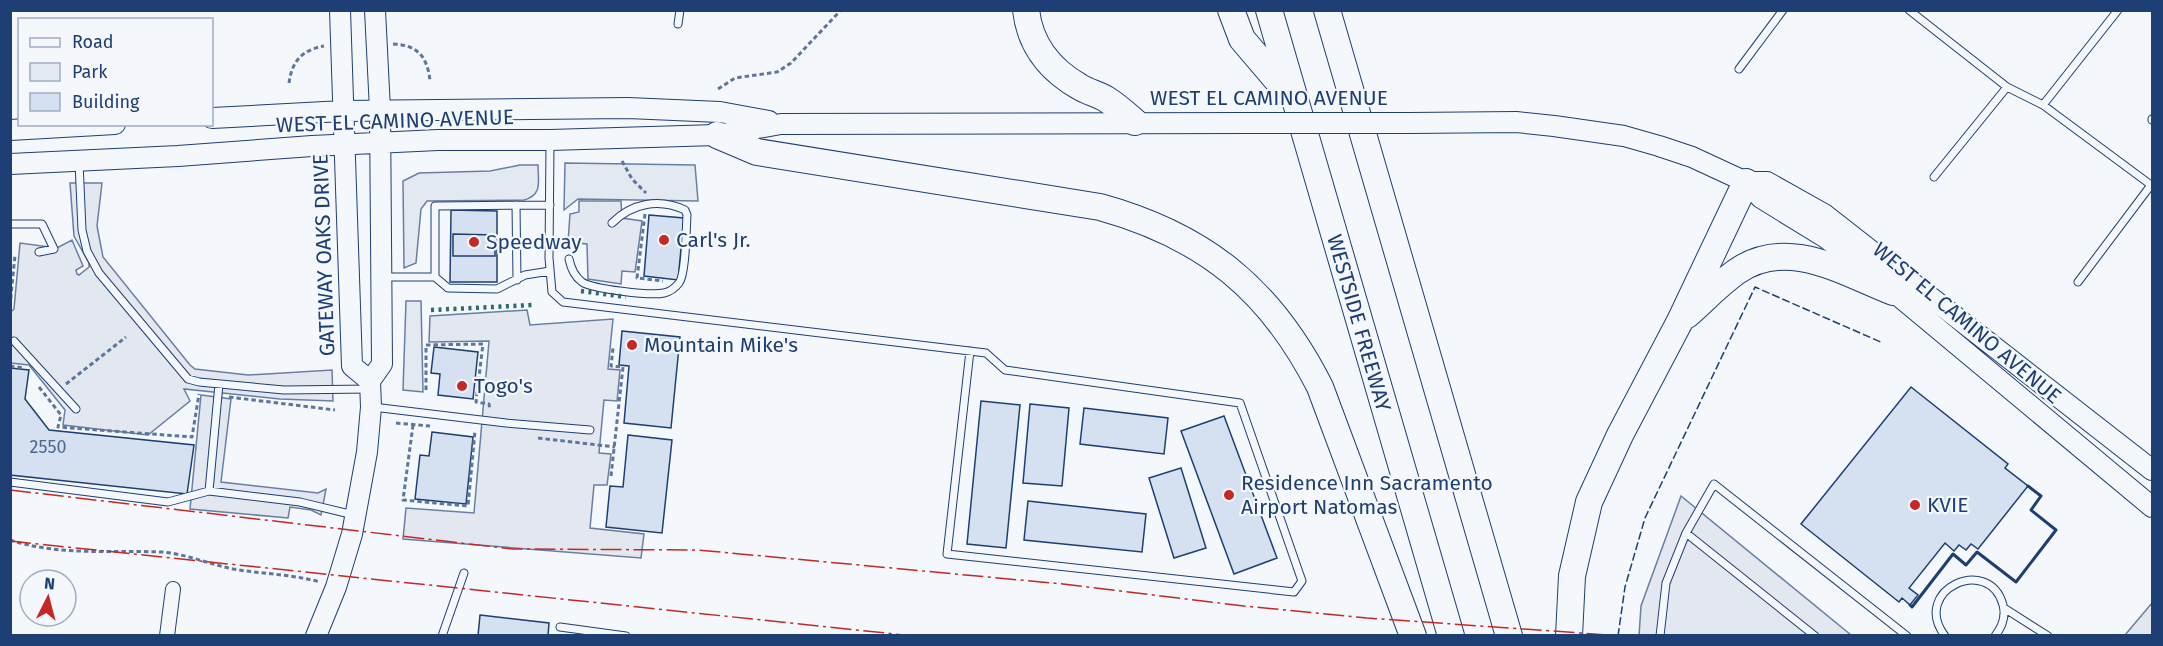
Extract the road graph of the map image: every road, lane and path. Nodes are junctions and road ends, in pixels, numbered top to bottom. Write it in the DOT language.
graph roads {
  1 [pos="340,10"];
  2 [pos="375,10"];
  3 [pos="680,10"];
  4 [pos="841,10"];
  5 [pos="1026,10"];
  6 [pos="1231,10"];
  7 [pos="1269,10"];
  8 [pos="1327,10"];
  9 [pos="1783,10"];
  10 [pos="1910,10"];
  11 [pos="2118,10"];
  12 [pos="678,24"];
  13 [pos="393,44"];
  14 [pos="324,46"];
  15 [pos="1739,69"];
  16 [pos="430,80"];
  17 [pos="290,83"];
  18 [pos="2007,87"];
  19 [pos="718,89"];
  20 [pos="1294,100"];
  21 [pos="2043,105"];
  22 [pos="380,110"];
  23 [pos="343,111"];
  24 [pos="213,118"];
  25 [pos="1135,122"];
  26 [pos="781,123"];
  27 [pos="74,126"];
  28 [pos="10,129"];
  29 [pos="717,135"];
  30 [pos="550,140"];
  31 [pos="380,143"];
  32 [pos="345,144"];
  33 [pos="79,160"];
  34 [pos="622,161"];
  35 [pos="10,164"];
  36 [pos="1934,177"];
  37 [pos="1746,182"];
  38 [pos="2152,186"];
  39 [pos="646,204"];
  40 [pos="516,205"];
  41 [pos="550,205"];
  42 [pos="612,223"];
  43 [pos="10,224"];
  44 [pos="39,252"];
  45 [pos="15,255"];
  46 [pos="569,259"];
  47 [pos="550,271"];
  48 [pos="382,277"];
  49 [pos="435,277"];
  50 [pos="517,280"];
  51 [pos="663,281"];
  52 [pos="2078,282"];
  53 [pos="1893,292"];
  54 [pos="10,306"];
  55 [pos="1680,321"];
  56 [pos="126,337"];
  57 [pos="14,341"];
  58 [pos="613,348"];
  59 [pos="970,351"];
  60 [pos="10,366"];
  61 [pos="30,375"];
  62 [pos="36,383"];
  63 [pos="219,384"];
  64 [pos="59,390"];
  65 [pos="426,390"];
  66 [pos="370,392"];
  67 [pos="218,396"];
  68 [pos="47,398"];
  69 [pos="76,409"];
  70 [pos="335,410"];
  71 [pos="490,421"];
  72 [pos="412,425"];
  73 [pos="590,430"];
  74 [pos="475,431"];
  75 [pos="2152,470"];
  76 [pos="611,476"];
  77 [pos="10,482"];
  78 [pos="209,491"];
  79 [pos="2152,507"];
  80 [pos="356,515"];
  81 [pos="1686,533"];
  82 [pos="10,540"];
  83 [pos="464,573"];
  84 [pos="336,586"];
  85 [pos="173,589"];
  86 [pos="2004,608"];
  87 [pos="560,627"];
  88 [pos="167,636"];
  89 [pos="316,636"];
  90 [pos="442,636"];
  91 [pos="626,636"];
  92 [pos="1413,636"];
  93 [pos="1451,636"];
  94 [pos="1509,636"];
  95 [pos="1569,636"];
  96 [pos="1660,636"];
  97 [pos="1815,636"];
  98 [pos="1906,636"];
  99 [pos="1945,636"];
  100 [pos="1995,636"];
  101 [pos="2048,636"];
  1 -- 23 [label="main road, GATEWAY OAKS DRIVE"];
  2 -- 22 [label="main road"];
  3 -- 12 [label="lane"];
  4 -- 19 [label="path"];
  5 -- 25 [label="highway"];
  6 -- 20 [label="highway"];
  7 -- 20 [label="highway, WESTSIDE FREEWAY"];
  8 -- 94 [label="highway"];
  9 -- 15 [label="lane"];
  10 -- 18 [label="lane"];
  11 -- 21 [label="lane"];
  13 -- 16 [label="path"];
  14 -- 17 [label="path"];
  18 -- 21 [label="lane"];
  18 -- 36 [label="lane"];
  20 -- 93 [label="highway, WESTSIDE FREEWAY"];
  21 -- 38 [label="lane"];
  22 -- 23 [label="main road, WEST EL CAMINO AVENUE"];
  22 -- 26 [label="main road, WEST EL CAMINO AVENUE"];
  22 -- 31 [label="main road"];
  23 -- 24 [label="main road, WEST EL CAMINO AVENUE"];
  23 -- 32 [label="main road, GATEWAY OAKS DRIVE"];
  25 -- 26 [label="main road, WEST EL CAMINO AVENUE"];
  25 -- 37 [label="main road, WEST EL CAMINO AVENUE, bridge"];
  26 -- 29 [label="main road, WEST EL CAMINO AVENUE"];
  27 -- 28 [label="main road"];
  29 -- 30 [label="main road, WEST EL CAMINO AVENUE"];
  29 -- 92 [label="highway"];
  30 -- 31 [label="main road, WEST EL CAMINO AVENUE"];
  30 -- 41 [label="lane"];
  31 -- 32 [label="main road, WEST EL CAMINO AVENUE"];
  31 -- 48 [label="main road"];
  32 -- 33 [label="main road, WEST EL CAMINO AVENUE"];
  32 -- 66 [label="main road, GATEWAY OAKS DRIVE"];
  33 -- 35 [label="main road, WEST EL CAMINO AVENUE"];
  33 -- 63 [label="lane"];
  34 -- 39 [label="path"];
  37 -- 53 [label="main road, WEST EL CAMINO AVENUE"];
  37 -- 55 [label="highway"];
  37 -- 75 [label="main road, WEST EL CAMINO AVENUE"];
  38 -- 52 [label="lane"];
  39 -- 42 [label="lane"];
  39 -- 46 [label="lane"];
  39 -- 51 [label="path"];
  40 -- 41 [label="lane"];
  40 -- 49 [label="lane"];
  40 -- 50 [label="lane"];
  41 -- 47 [label="lane"];
  43 -- 44 [label="lane"];
  45 -- 54 [label="path"];
  47 -- 50 [label="lane"];
  47 -- 59 [label="lane"];
  48 -- 49 [label="lane"];
  48 -- 66 [label="main road"];
  49 -- 50 [label="lane"];
  53 -- 55 [label="highway"];
  53 -- 79 [label="main road, WEST EL CAMINO AVENUE"];
  55 -- 95 [label="highway"];
  56 -- 64 [label="path"];
  57 -- 64 [label="lane"];
  58 -- 76 [label="path"];
  59 -- 59 [label="lane"];
  60 -- 61 [label="path"];
  62 -- 68 [label="path"];
  63 -- 66 [label="lane"];
  63 -- 67 [label="lane"];
  64 -- 68 [label="path"];
  64 -- 69 [label="lane"];
  65 -- 71 [label="path"];
  66 -- 71 [label="lane"];
  66 -- 80 [label="main road"];
  67 -- 68 [label="path"];
  67 -- 70 [label="path"];
  67 -- 78 [label="lane"];
  71 -- 73 [label="lane"];
  72 -- 74 [label="path"];
  77 -- 78 [label="lane"];
  78 -- 80 [label="lane"];
  80 -- 84 [label="main road"];
  81 -- 96 [label="lane"];
  81 -- 97 [label="lane"];
  81 -- 98 [label="lane"];
  82 -- 84 [label="path"];
  83 -- 90 [label="lane"];
  84 -- 89 [label="main road"];
  85 -- 88 [label="street"];
  86 -- 99 [label="lane"];
  86 -- 100 [label="lane"];
  86 -- 101 [label="lane"];
  87 -- 91 [label="lane"];
}
